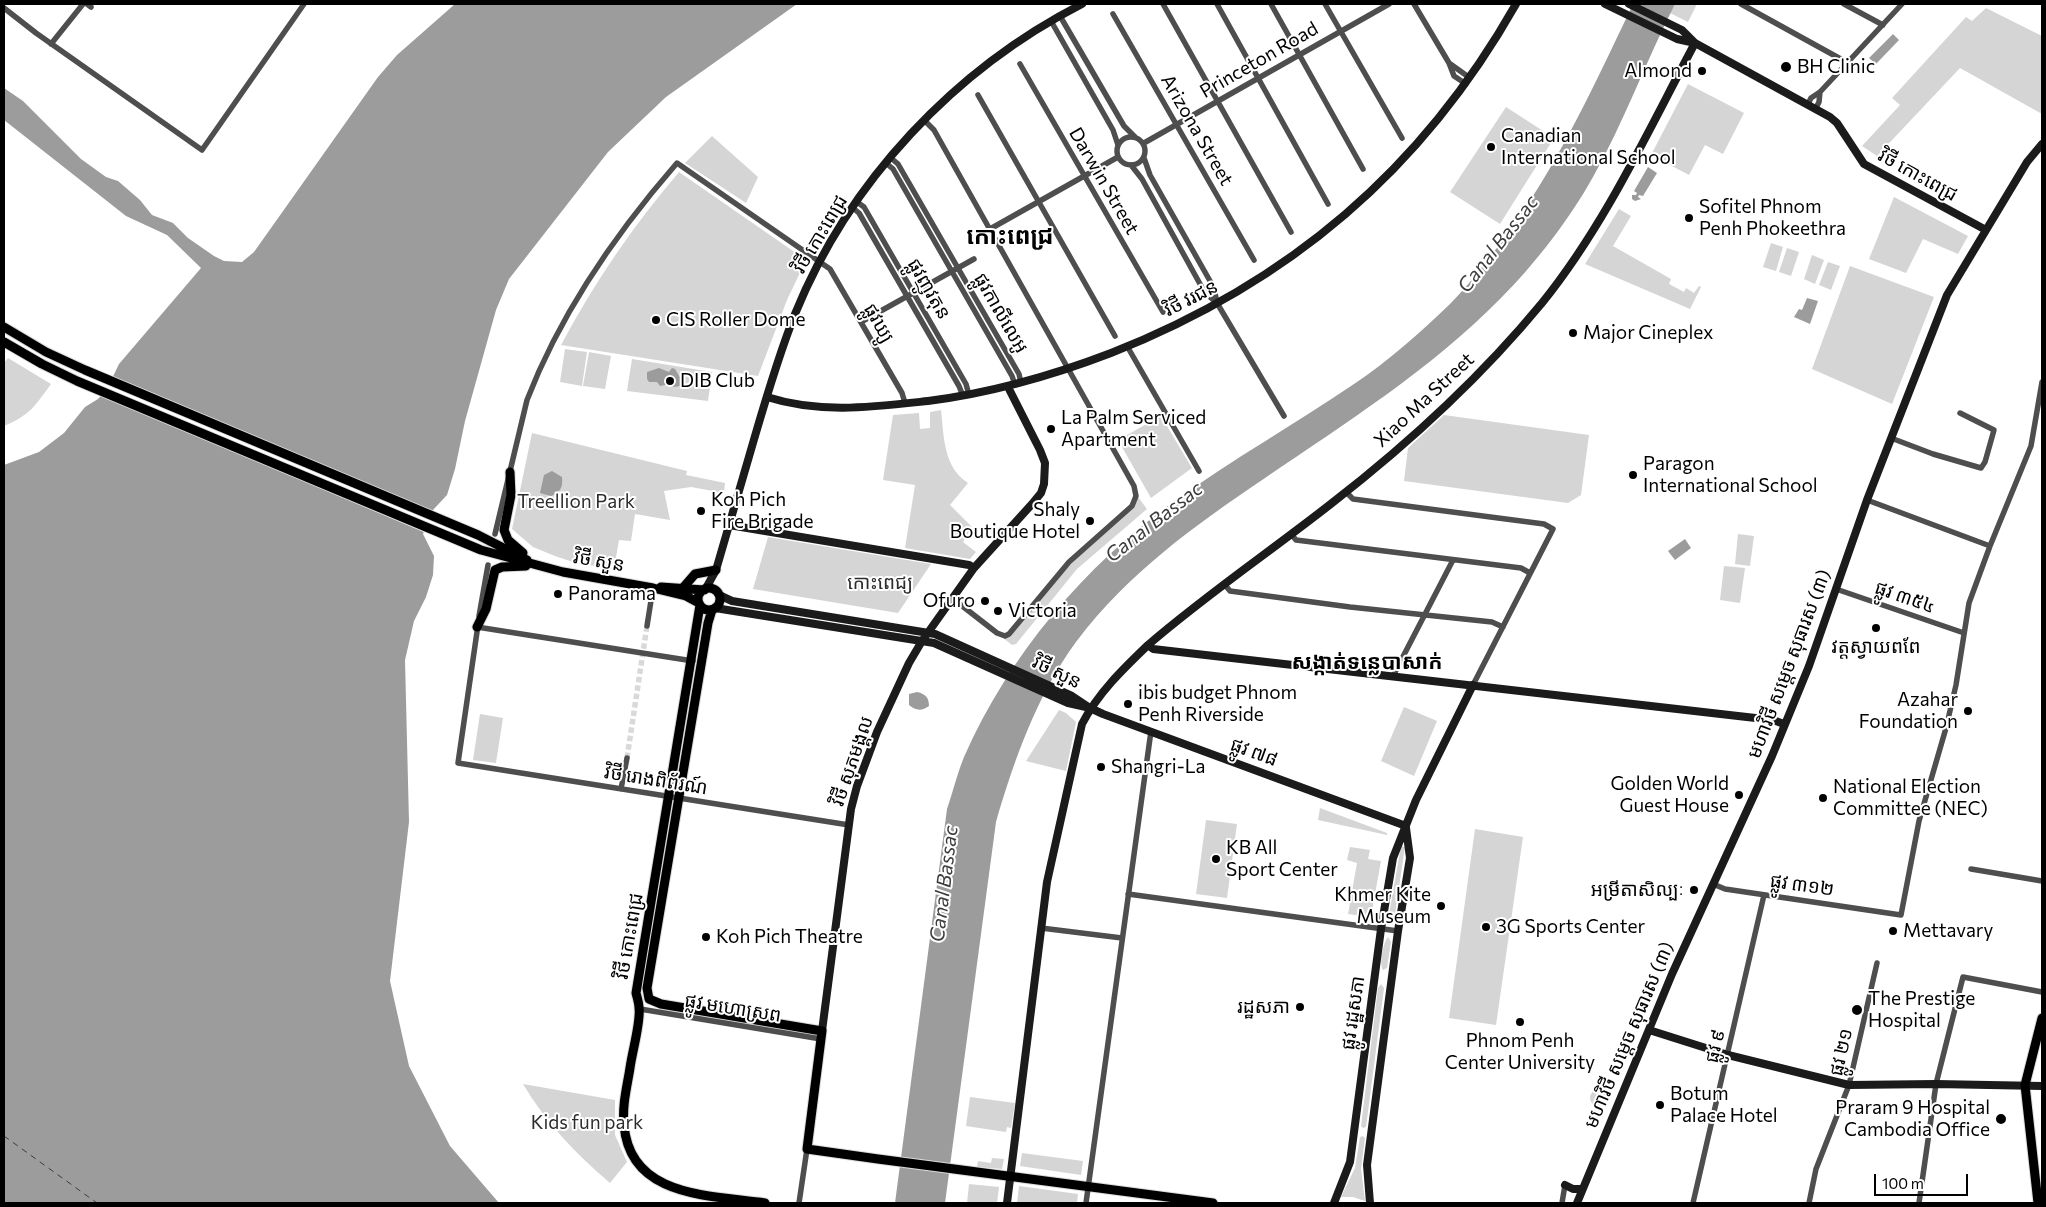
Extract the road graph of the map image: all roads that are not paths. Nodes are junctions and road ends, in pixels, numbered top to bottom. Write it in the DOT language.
graph roads {
  1 [pos="83,4"];
  2 [pos="304,4"];
  3 [pos="1082,4"];
  4 [pos="1163,4"];
  5 [pos="1217,4"];
  6 [pos="1271,4"];
  7 [pos="1325,4"];
  8 [pos="1389,4"];
  9 [pos="1414,4"];
  10 [pos="1516,4"];
  11 [pos="1629,4"];
  12 [pos="1741,4"];
  13 [pos="1844,4"];
  14 [pos="1902,4"];
  15 [pos="1608,5"];
  16 [pos="4,8"];
  17 [pos="1113,14"];
  18 [pos="1060,16"];
  19 [pos="1051,21"];
  20 [pos="1883,25"];
  21 [pos="1341,31"];
  22 [pos="1696,43"];
  23 [pos="51,44"];
  24 [pos="1299,55"];
  25 [pos="1848,62"];
  26 [pos="1020,64"];
  27 [pos="1258,78"];
  28 [pos="1468,81"];
  29 [pos="1101,87"];
  30 [pos="1092,92"];
  31 [pos="1820,92"];
  32 [pos="978,95"];
  33 [pos="1218,101"];
  34 [pos="1808,104"];
  35 [pos="1816,108"];
  36 [pos="924,120"];
  37 [pos="1176,124"];
  38 [pos="1135,137"];
  39 [pos="1402,138"];
  40 [pos="1144,143"];
  41 [pos="2042,144"];
  42 [pos="1118,145"];
  43 [pos="1118,157"];
  44 [pos="1144,158"];
  45 [pos="888,160"];
  46 [pos="1131,165"];
  47 [pos="1364,169"];
  48 [pos="1084,176"];
  49 [pos="1039,201"];
  50 [pos="1328,204"];
  51 [pos="855,205"];
  52 [pos="1180,228"];
  53 [pos="990,229"];
  54 [pos="1986,230"];
  55 [pos="1291,232"];
  56 [pos="1172,233"];
  57 [pos="974,259"];
  58 [pos="1254,260"];
  59 [pos="820,262"];
  60 [pos="958,268"];
  61 [pos="952,271"];
  62 [pos="911,294"];
  63 [pos="1216,304"];
  64 [pos="1163,312"];
  65 [pos="861,322"];
  66 [pos="4,327"];
  67 [pos="1115,336"];
  68 [pos="4,342"];
  69 [pos="1127,346"];
  70 [pos="1069,369"];
  71 [pos="2042,382"];
  72 [pos="1015,385"];
  73 [pos="966,396"];
  74 [pos="767,398"];
  75 [pos="905,404"];
  76 [pos="1960,413"];
  77 [pos="1284,416"];
  78 [pos="2039,418"];
  79 [pos="1891,438"];
  80 [pos="1199,470"];
  81 [pos="510,472"];
  82 [pos="1346,492"];
  83 [pos="1867,500"];
  84 [pos="729,525"];
  85 [pos="495,534"];
  86 [pos="1291,534"];
  87 [pos="1990,546"];
  88 [pos="1453,560"];
  89 [pos="488,566"];
  90 [pos="538,566"];
  91 [pos="974,568"];
  92 [pos="716,570"];
  93 [pos="1530,574"];
  94 [pos="1225,585"];
  95 [pos="653,588"];
  96 [pos="1836,588"];
  97 [pos="682,589"];
  98 [pos="705,590"];
  99 [pos="718,594"];
  100 [pos="952,598"];
  101 [pos="699,604"];
  102 [pos="714,609"];
  103 [pos="1425,614"];
  104 [pos="647,626"];
  105 [pos="478,627"];
  106 [pos="1503,627"];
  107 [pos="927,632"];
  108 [pos="1964,633"];
  109 [pos="922,641"];
  110 [pos="1148,644"];
  111 [pos="696,662"];
  112 [pos="995,665"];
  113 [pos="1394,676"];
  114 [pos="1473,685"];
  115 [pos="1090,708"];
  116 [pos="1784,724"];
  117 [pos="1150,731"];
  118 [pos="626,758"];
  119 [pos="621,789"];
  120 [pos="674,798"];
  121 [pos="849,825"];
  122 [pos="1406,826"];
  123 [pos="1971,869"];
  124 [pos="2042,881"];
  125 [pos="1713,884"];
  126 [pos="1128,894"];
  127 [pos="1764,895"];
  128 [pos="1042,928"];
  129 [pos="1381,929"];
  130 [pos="1398,932"];
  131 [pos="1122,938"];
  132 [pos="1876,963"];
  133 [pos="2042,992"];
  134 [pos="649,999"];
  135 [pos="640,1009"];
  136 [pos="2042,1019"];
  137 [pos="1649,1030"];
  138 [pos="821,1035"];
  139 [pos="1728,1055"];
  140 [pos="1936,1084"];
  141 [pos="1849,1085"];
  142 [pos="2025,1085"];
  143 [pos="2042,1086"];
  144 [pos="807,1148"];
  145 [pos="1010,1176"];
  146 [pos="1565,1185"];
  147 [pos="1088,1187"];
  148 [pos="1582,1189"];
  149 [pos="765,1203"];
  150 [pos="799,1203"];
  151 [pos="1007,1203"];
  152 [pos="1086,1203"];
  153 [pos="1213,1203"];
  154 [pos="1334,1203"];
  155 [pos="1370,1203"];
  156 [pos="1562,1203"];
  157 [pos="1577,1203"];
  158 [pos="1693,1203"];
  159 [pos="1809,1203"];
  160 [pos="1919,1203"];
  161 [pos="2038,1203"];
  1 -- 23 [label="street"];
  2 -- 23 [label="street"];
  3 -- 18 [label="main road, វិថី កោះពេជ្រ"];
  4 -- 33 [label="street"];
  5 -- 27 [label="street"];
  6 -- 24 [label="street"];
  7 -- 21 [label="street"];
  8 -- 21 [label="street, Princeton Road"];
  9 -- 28 [label="street"];
  10 -- 28 [label="main road, វិថី វរជន"];
  11 -- 22 [label="main road, វិថី កោះពេជ្រ"];
  12 -- 25 [label="street"];
  13 -- 20 [label="street"];
  14 -- 20 [label="street"];
  15 -- 22 [label="main road, វិថី កោះពេជ្រ"];
  16 -- 23 [label="street"];
  17 -- 37 [label="street, Arizona Street"];
  18 -- 19 [label="main road, វិថី កោះពេជ្រ"];
  18 -- 29 [label="street"];
  19 -- 30 [label="street"];
  19 -- 36 [label="main road, វិថី កោះពេជ្រ"];
  20 -- 25 [label="street"];
  21 -- 24 [label="street, Princeton Road"];
  21 -- 39 [label="street"];
  22 -- 34 [label="main road, វិថី កោះពេជ្រ"];
  22 -- 82 [label="main road, Xiao Ma Street"];
  24 -- 27 [label="street, Princeton Road"];
  24 -- 47 [label="street"];
  25 -- 31 [label="street"];
  26 -- 48 [label="street, Darwin Street"];
  27 -- 33 [label="street, Princeton Road"];
  27 -- 50 [label="street"];
  28 -- 63 [label="main road, វិថី វរជន"];
  29 -- 30 [label="street"];
  29 -- 38 [label="street"];
  30 -- 42 [label="street"];
  31 -- 34 [label="street"];
  31 -- 35 [label="street"];
  32 -- 49 [label="street"];
  33 -- 37 [label="street, Princeton Road"];
  33 -- 55 [label="street"];
  34 -- 35 [label="main road, វិថី កោះពេជ្រ"];
  35 -- 54 [label="main road, វិថី កោះពេជ្រ"];
  36 -- 45 [label="main road, វិថី កោះពេជ្រ"];
  36 -- 53 [label="street"];
  37 -- 40 [label="street, Princeton Road"];
  37 -- 58 [label="street, Arizona Street"];
  38 -- 40 [label="street"];
  38 -- 42 [label="street"];
  40 -- 44 [label="street"];
  41 -- 54 [label="main road, មហាវិថី សម្តេច សុធារស (៣)"];
  42 -- 43 [label="street"];
  43 -- 46 [label="street"];
  43 -- 48 [label="street"];
  44 -- 46 [label="street"];
  44 -- 52 [label="street"];
  45 -- 51 [label="main road, វិថី កោះពេជ្រ"];
  45 -- 60 [label="street, ផ្លូវកាលីលេអូ"];
  45 -- 61 [label="street, ផ្លូវកាលីលេអូ"];
  46 -- 56 [label="street"];
  48 -- 49 [label="street"];
  48 -- 64 [label="street, Darwin Street"];
  49 -- 53 [label="street"];
  49 -- 67 [label="street"];
  51 -- 59 [label="main road, វិថី កោះពេជ្រ"];
  51 -- 62 [label="street, ផ្លូវញូវតុន"];
  52 -- 56 [label="street"];
  52 -- 63 [label="street"];
  53 -- 70 [label="street"];
  54 -- 79 [label="main road, មហាវិថី សម្តេច សុធារស (៣)"];
  56 -- 63 [label="street"];
  57 -- 60 [label="street"];
  59 -- 65 [label="street, ផ្លូវឃ្យូ"];
  59 -- 74 [label="main road, វិថី កោះពេជ្រ"];
  59 -- 81 [label="street, ផ្លូវឃ្យូ"];
  60 -- 61 [label="street"];
  60 -- 72 [label="street, ផ្លូវកាលីលេអូ"];
  61 -- 62 [label="street"];
  61 -- 72 [label="street, ផ្លូវកាលីលេអូ"];
  62 -- 65 [label="street"];
  62 -- 73 [label="street, ផ្លូវញូវតុន"];
  63 -- 69 [label="main road, វិថី វរជន"];
  63 -- 77 [label="street"];
  65 -- 75 [label="street, ផ្លូវឃ្យូ"];
  66 -- 90 [label="main road"];
  68 -- 90 [label="main road"];
  69 -- 70 [label="main road, វិថី វរជន"];
  69 -- 80 [label="street"];
  70 -- 72 [label="main road, វិថី វរជន"];
  70 -- 100 [label="street"];
  71 -- 78 [label="street"];
  72 -- 73 [label="main road, វិថី វរជន"];
  72 -- 91 [label="main road, វិថី សុភមង្គល"];
  73 -- 75 [label="main road, វិថី វរជន"];
  74 -- 75 [label="main road, វិថី វរជន"];
  74 -- 84 [label="main road, វិថី កោះពេជ្រ"];
  76 -- 79 [label="street"];
  78 -- 87 [label="street"];
  79 -- 83 [label="main road, មហាវិថី សម្តេច សុធារស (៣)"];
  81 -- 85 [label="street"];
  81 -- 90 [label="main road"];
  82 -- 86 [label="main road, Xiao Ma Street"];
  82 -- 93 [label="street"];
  83 -- 87 [label="street"];
  83 -- 96 [label="main road, មហាវិថី សម្តេច សុធារស (៣)"];
  84 -- 91 [label="main road"];
  84 -- 92 [label="main road, វិថី កោះពេជ្រ"];
  86 -- 88 [label="street"];
  86 -- 94 [label="main road, Xiao Ma Street"];
  87 -- 108 [label="street"];
  88 -- 93 [label="street"];
  88 -- 103 [label="street"];
  89 -- 105 [label="street"];
  90 -- 95 [label="main road, វិថី សួន"];
  90 -- 105 [label="main road"];
  91 -- 100 [label="main road, វិថី សុភមង្គល"];
  92 -- 97 [label="main road"];
  92 -- 98 [label="main road, វិថី កោះពេជ្រ"];
  92 -- 99 [label="main road, វិថី កោះពេជ្រ"];
  93 -- 106 [label="street"];
  94 -- 103 [label="street"];
  94 -- 110 [label="main road, Xiao Ma Street"];
  95 -- 97 [label="main road, វិថី សួន"];
  95 -- 101 [label="main road, វិថី សួន"];
  95 -- 104 [label="street"];
  96 -- 108 [label="street, ផ្លូវ ៣៥៤"];
  96 -- 116 [label="main road, មហាវិថី សម្តេច សុធារស (៣)"];
  97 -- 98 [label="main road, វិថី សួន"];
  98 -- 99 [label="main road"];
  98 -- 101 [label="main road"];
  99 -- 102 [label="main road"];
  99 -- 107 [label="main road, វិថី សួន"];
  100 -- 107 [label="main road, វិថី សុភមង្គល"];
  101 -- 102 [label="main road"];
  101 -- 111 [label="main road, វិថី កោះពេជ្រ"];
  102 -- 109 [label="main road, វិថី សួន"];
  102 -- 111 [label="main road, វិថី កោះពេជ្រ"];
  103 -- 106 [label="street"];
  103 -- 113 [label="street"];
  105 -- 111 [label="street"];
  105 -- 119 [label="street, វិថី រោងពិព័រណ៍"];
  106 -- 114 [label="street"];
  107 -- 109 [label="main road, វិថី សុភមង្គល"];
  107 -- 112 [label="main road, វិថី សួន"];
  108 -- 127 [label="street, ផ្លូវ ៣១២"];
  109 -- 112 [label="main road, វិថី សួន"];
  109 -- 121 [label="main road, វិថី សុភមង្គល"];
  110 -- 113 [label="main road"];
  110 -- 115 [label="main road, Xiao Ma Street"];
  111 -- 120 [label="main road, វិថី កោះពេជ្រ"];
  112 -- 115 [label="main road, វិថី សួន"];
  113 -- 114 [label="main road"];
  114 -- 116 [label="main road"];
  114 -- 122 [label="main road, ផ្លូវ រដ្ឋសភា"];
  115 -- 117 [label="main road, ផ្លូវ ៧៨"];
  115 -- 128 [label="main road, Xiao Ma Street"];
  116 -- 125 [label="main road, មហាវិថី សម្តេច សុធារស (៣)"];
  117 -- 122 [label="main road, ផ្លូវ ៧៨"];
  117 -- 126 [label="street"];
  118 -- 119 [label="street"];
  119 -- 120 [label="street, វិថី រោងពិព័រណ៍"];
  120 -- 121 [label="street, វិថី រោងពិព័រណ៍"];
  120 -- 134 [label="main road, វិថី កោះពេជ្រ"];
  120 -- 135 [label="main road, វិថី កោះពេជ្រ"];
  121 -- 138 [label="main road, វិថី សុភមង្គល"];
  122 -- 129 [label="main road, ផ្លូវ រដ្ឋសភា"];
  122 -- 130 [label="main road, ផ្លូវ រដ្ឋសភា"];
  123 -- 124 [label="street"];
  125 -- 127 [label="street, ផ្លូវ ៣១២"];
  125 -- 137 [label="main road, មហាវិថី សម្តេច សុធារស (៣)"];
  126 -- 129 [label="street"];
  126 -- 131 [label="street"];
  127 -- 139 [label="street, ផ្លូវ ៩"];
  128 -- 131 [label="street"];
  128 -- 145 [label="main road, Xiao Ma Street"];
  129 -- 130 [label="street"];
  129 -- 154 [label="main road, ផ្លូវ រដ្ឋសភា"];
  130 -- 155 [label="main road, ផ្លូវ រដ្ឋសភា"];
  131 -- 147 [label="street"];
  132 -- 141 [label="street, ផ្លូវ ២១"];
  133 -- 140 [label="street"];
  134 -- 135 [label="street"];
  134 -- 138 [label="main road, ផ្លូវ មហោស្រព"];
  135 -- 138 [label="street, ផ្លូវ មហោស្រព"];
  135 -- 149 [label="main road, វិថី កោះពេជ្រ"];
  136 -- 142 [label="main road"];
  137 -- 139 [label="main road"];
  137 -- 148 [label="main road, មហាវិថី សម្តេច សុធារស (៣)"];
  138 -- 144 [label="main road, វិថី សុភមង្គល"];
  139 -- 141 [label="main road"];
  139 -- 158 [label="street, ផ្លូវ ៩"];
  140 -- 141 [label="main road"];
  140 -- 142 [label="main road"];
  140 -- 160 [label="street"];
  141 -- 159 [label="street, ផ្លូវ ២១"];
  142 -- 143 [label="main road"];
  142 -- 161 [label="main road"];
  144 -- 145 [label="main road"];
  144 -- 150 [label="street, វិថី សុភមង្គល"];
  145 -- 147 [label="main road"];
  145 -- 151 [label="main road, Xiao Ma Street"];
  146 -- 148 [label="main road"];
  146 -- 156 [label="street"];
  147 -- 152 [label="street"];
  147 -- 153 [label="main road"];
  148 -- 157 [label="main road, មហាវិថី សម្តេច សុធារស (៣)"];
}
